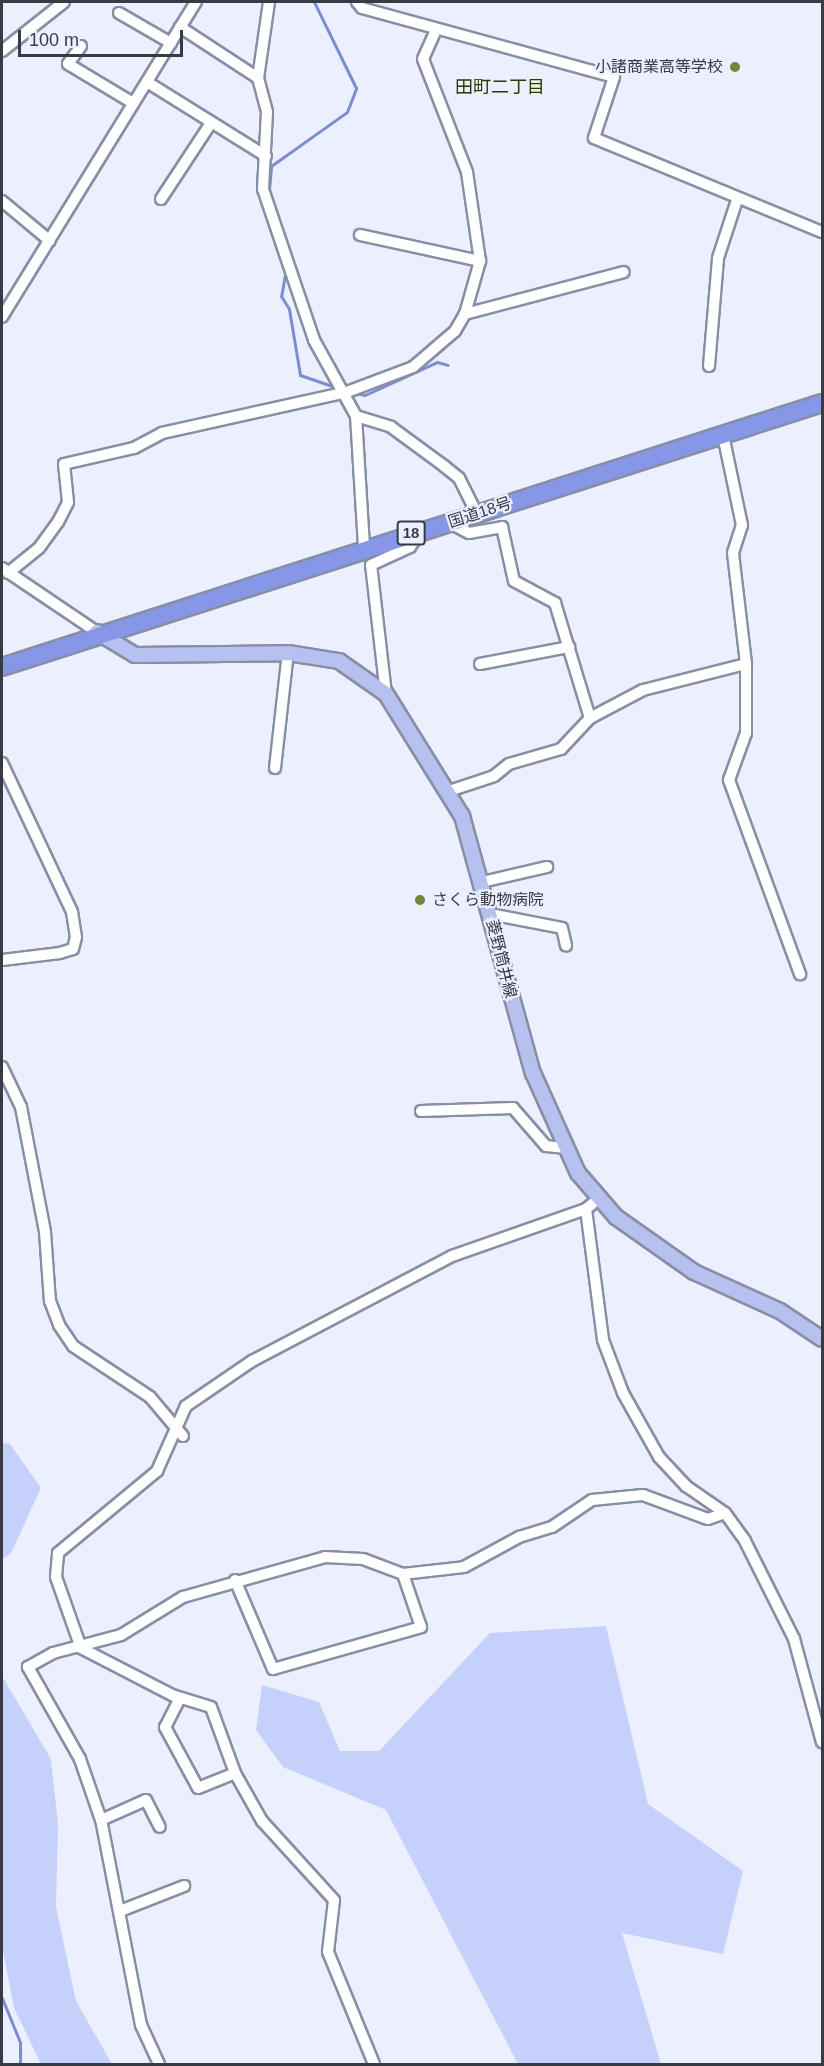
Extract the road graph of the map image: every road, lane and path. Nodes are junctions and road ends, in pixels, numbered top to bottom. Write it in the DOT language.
graph roads {
  1 [pos="64,2"];
  2 [pos="196,2"];
  3 [pos="269,2"];
  4 [pos="357,2"];
  5 [pos="119,13"];
  6 [pos="180,27"];
  7 [pos="436,30"];
  8 [pos="171,43"];
  9 [pos="81,46"];
  10 [pos="2,51"];
  11 [pos="258,78"];
  12 [pos="147,82"];
  13 [pos="133,103"];
  14 [pos="212,123"];
  15 [pos="266,156"];
  16 [pos="161,199"];
  17 [pos="737,200"];
  18 [pos="2,201"];
  19 [pos="822,232"];
  20 [pos="360,235"];
  21 [pos="50,241"];
  22 [pos="480,261"];
  23 [pos="624,272"];
  24 [pos="465,314"];
  25 [pos="2,317"];
  26 [pos="709,366"];
  27 [pos="347,392"];
  28 [pos="822,403"];
  29 [pos="356,416"];
  30 [pos="723,435"];
  31 [pos="477,514"];
  32 [pos="450,523"];
  33 [pos="421,531"];
  34 [pos="364,546"];
  35 [pos="5,570"];
  36 [pos="98,632"];
  37 [pos="569,647"];
  38 [pos="288,653"];
  39 [pos="480,664"];
  40 [pos="746,664"];
  41 [pos="2,667"];
  42 [pos="386,694"];
  43 [pos="590,718"];
  44 [pos="2,763"];
  45 [pos="275,768"];
  46 [pos="448,791"];
  47 [pos="547,867"];
  48 [pos="482,882"];
  49 [pos="490,914"];
  50 [pos="566,946"];
  51 [pos="2,960"];
  52 [pos="800,974"];
  53 [pos="2,1067"];
  54 [pos="420,1111"];
  55 [pos="564,1148"];
  56 [pos="592,1204"];
  57 [pos="822,1339"];
  58 [pos="174,1423"];
  59 [pos="183,1436"];
  60 [pos="725,1513"];
  61 [pos="403,1574"];
  62 [pos="235,1580"];
  63 [pos="81,1648"];
  64 [pos="180,1698"];
  65 [pos="822,1742"];
  66 [pos="235,1773"];
  67 [pos="100,1820"];
  68 [pos="160,1827"];
  69 [pos="184,1886"];
  70 [pos="120,1911"];
  71 [pos="159,2064"];
  72 [pos="374,2064"];
  1 -- 10 [label="street"];
  2 -- 6 [label="street"];
  3 -- 11 [label="street"];
  4 -- 7 [label="street"];
  5 -- 8 [label="street"];
  6 -- 8 [label="street"];
  6 -- 11 [label="street"];
  7 -- 17 [label="street"];
  7 -- 22 [label="street"];
  8 -- 12 [label="street"];
  9 -- 13 [label="street"];
  11 -- 15 [label="street"];
  12 -- 13 [label="street"];
  12 -- 14 [label="street"];
  13 -- 21 [label="street"];
  14 -- 15 [label="street"];
  14 -- 16 [label="street"];
  15 -- 27 [label="street"];
  17 -- 19 [label="street"];
  17 -- 26 [label="street"];
  18 -- 21 [label="street"];
  20 -- 22 [label="street"];
  21 -- 25 [label="street"];
  22 -- 24 [label="street"];
  23 -- 24 [label="street"];
  24 -- 27 [label="street"];
  27 -- 29 [label="street"];
  27 -- 35 [label="street"];
  28 -- 30 [label="highway, 国道18号 / 18"];
  29 -- 31 [label="street"];
  29 -- 34 [label="street"];
  30 -- 31 [label="highway, 国道18号 / 18"];
  30 -- 40 [label="street"];
  31 -- 32 [label="highway, 国道18号 / 18"];
  32 -- 33 [label="highway, 国道18号 / 18"];
  32 -- 37 [label="street"];
  33 -- 34 [label="highway, 国道18号 / 18"];
  33 -- 42 [label="street"];
  34 -- 36 [label="highway, 国道18号 / 18"];
  35 -- 36 [label="street"];
  36 -- 38 [label="main road, 菱野筒井線"];
  36 -- 41 [label="highway, 国道18号 / 18"];
  37 -- 39 [label="street"];
  37 -- 43 [label="street"];
  38 -- 42 [label="main road, 菱野筒井線"];
  38 -- 45 [label="street"];
  40 -- 43 [label="street"];
  40 -- 52 [label="street"];
  42 -- 46 [label="main road, 菱野筒井線"];
  43 -- 46 [label="street"];
  44 -- 51 [label="street"];
  46 -- 48 [label="main road, 菱野筒井線"];
  47 -- 48 [label="street"];
  48 -- 49 [label="main road, 菱野筒井線"];
  49 -- 50 [label="street"];
  49 -- 55 [label="main road, 菱野筒井線"];
  53 -- 58 [label="street"];
  54 -- 55 [label="street"];
  55 -- 56 [label="main road, 菱野筒井線"];
  56 -- 57 [label="main road, 菱野筒井線"];
  56 -- 58 [label="street"];
  56 -- 60 [label="street"];
  58 -- 59 [label="street"];
  58 -- 63 [label="street"];
  60 -- 61 [label="street"];
  60 -- 65 [label="street"];
  61 -- 62 [label="street"];
  61 -- 62 [label="street"];
  62 -- 63 [label="street"];
  63 -- 64 [label="street"];
  63 -- 67 [label="street"];
  64 -- 66 [label="street"];
  64 -- 66 [label="street"];
  66 -- 72 [label="street"];
  67 -- 68 [label="street"];
  67 -- 70 [label="street"];
  69 -- 70 [label="street"];
  70 -- 71 [label="street"];
}
